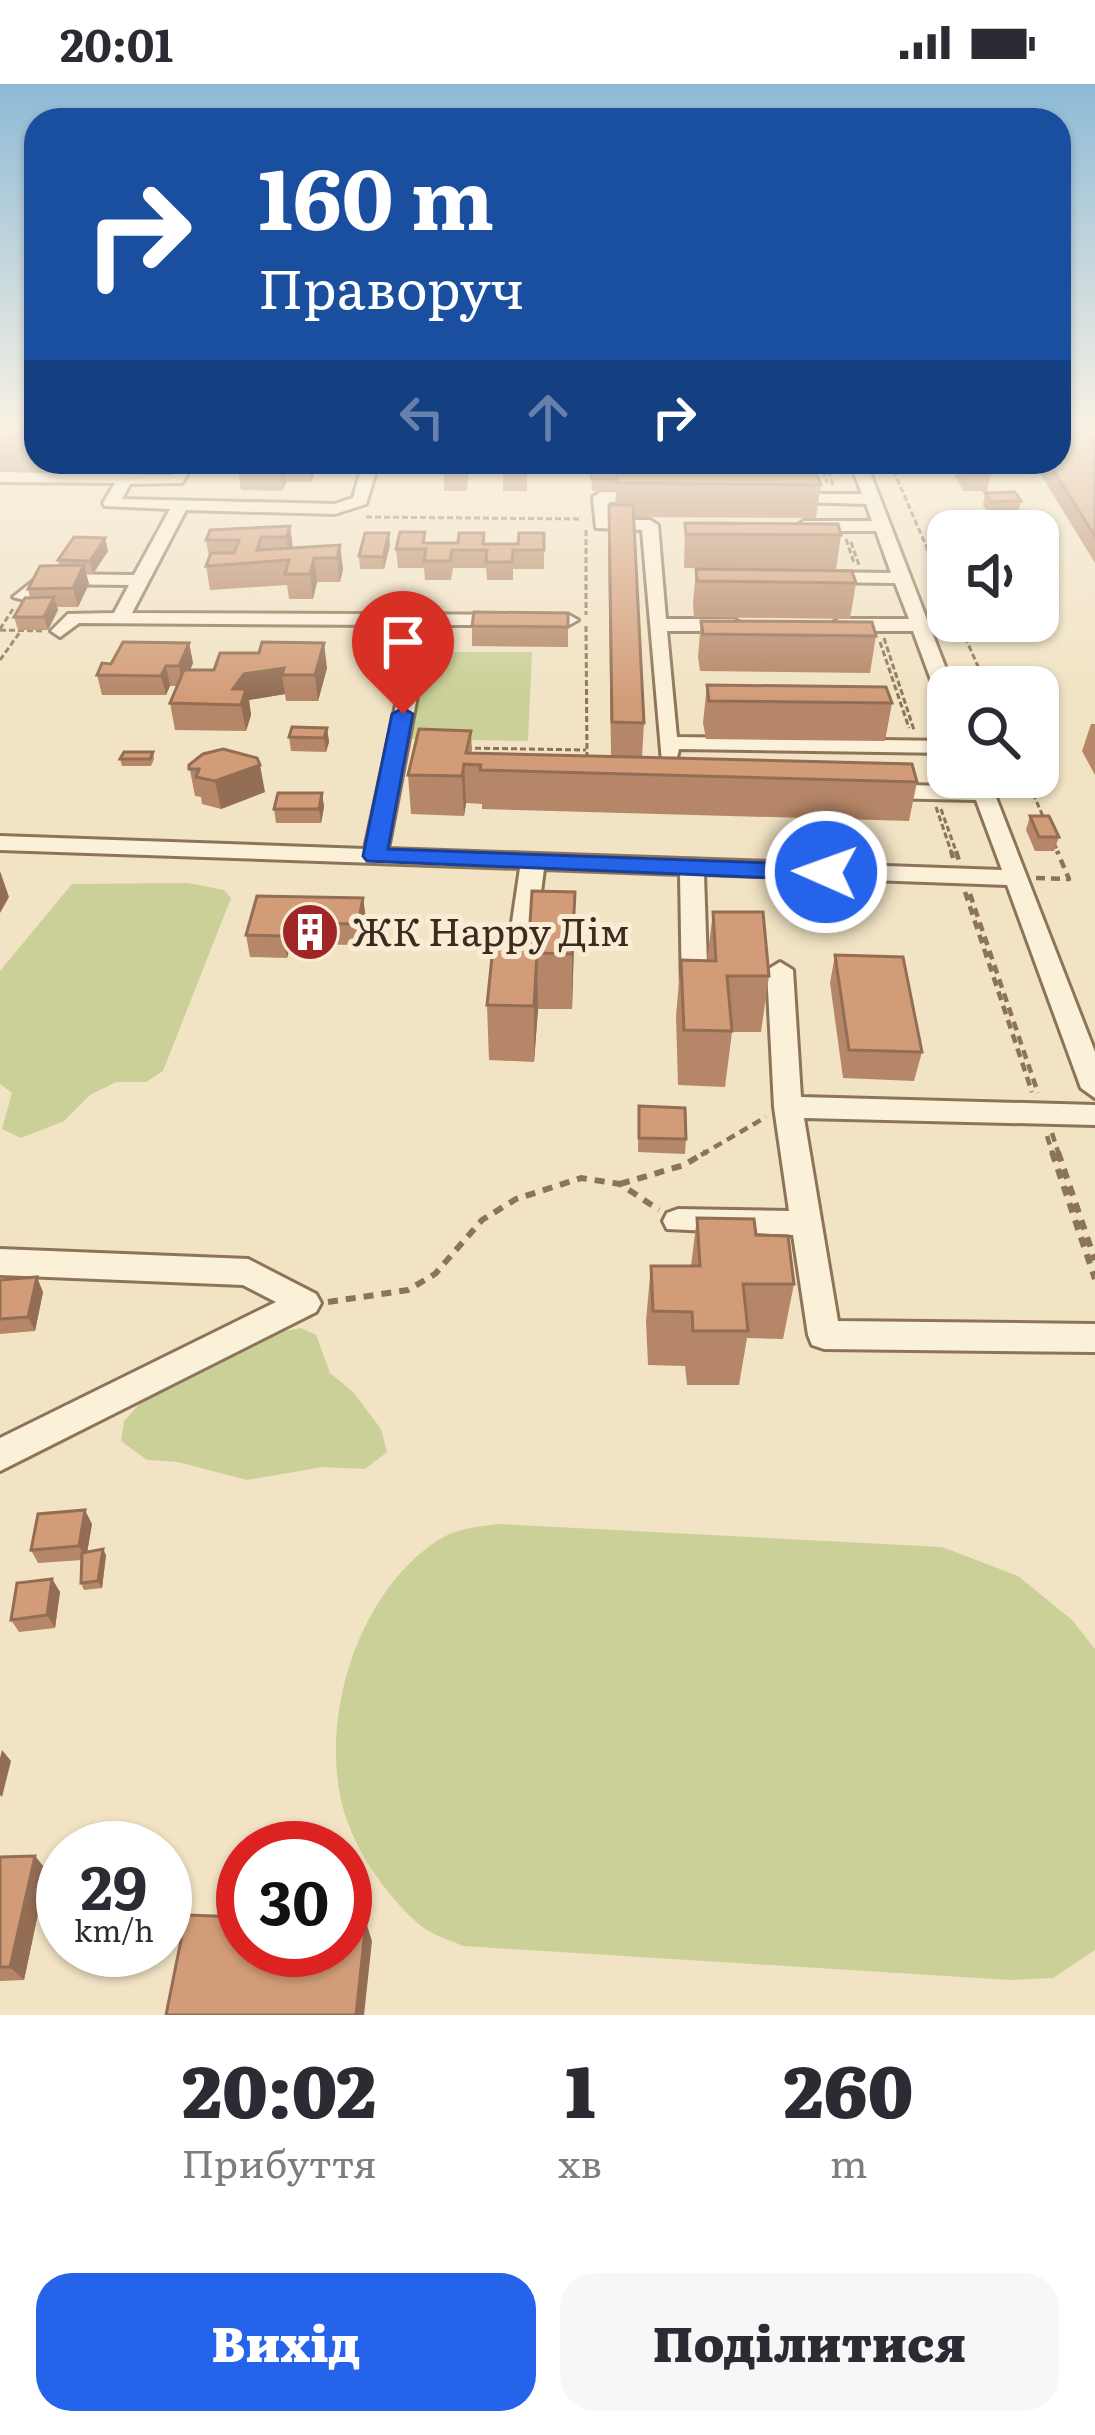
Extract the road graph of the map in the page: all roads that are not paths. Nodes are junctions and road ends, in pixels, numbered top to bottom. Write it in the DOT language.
graph roads {
  1 [pos="173,518"];
  2 [pos="602,518"];
  3 [pos="879,518"];
  4 [pos="650,525"];
  5 [pos="674,525"];
  6 [pos="794,526"];
  7 [pos="882,526"];
  8 [pos="794,577"];
  9 [pos="901,578"];
  10 [pos="136,580"];
  11 [pos="22,597"];
  12 [pos="120,618"];
  13 [pos="569,620"];
  14 [pos="397,621"];
  15 [pos="658,625"];
  16 [pos="744,625"];
  17 [pos="810,625"];
  18 [pos="919,625"];
  19 [pos="60,631"];
  20 [pos="935,666"];
  21 [pos="927,748"];
  22 [pos="927,787"];
  23 [pos="861,790"];
  24 [pos="986,798"];
  25 [pos="0,843"];
  26 [pos="375,856"];
  27 [pos="532,862"];
  28 [pos="692,868"];
  29 [pos="1014,878"];
  30 [pos="780,970"];
  31 [pos="517,981"];
  32 [pos="695,1009"];
  33 [pos="1095,1088"];
  34 [pos="788,1107"];
  35 [pos="1095,1115"];
  36 [pos="678,1221"];
  37 [pos="807,1223"];
  38 [pos="0,1262"];
  39 [pos="1095,1338"];
  40 [pos="0,1455"];
  1 -- 10 [label="street"];
  2 -- 4 [label="street"];
  3 -- 7 [label="street"];
  4 -- 5 [label="street"];
  4 -- 15 [label="street"];
  6 -- 7 [label="street"];
  7 -- 9 [label="street"];
  8 -- 9 [label="street"];
  9 -- 18 [label="street"];
  10 -- 11 [label="street"];
  10 -- 12 [label="street"];
  12 -- 14 [label="street"];
  12 -- 19 [label="street"];
  13 -- 14 [label="street"];
  14 -- 26 [label="street"];
  15 -- 16 [label="street"];
  15 -- 21 [label="street"];
  17 -- 18 [label="street"];
  18 -- 20 [label="street"];
  22 -- 23 [label="street"];
  24 -- 29 [label="street"];
  25 -- 26 [label="street"];
  26 -- 27 [label="street"];
  27 -- 28 [label="street"];
  27 -- 31 [label="street"];
  28 -- 29 [label="street"];
  28 -- 32 [label="street"];
  29 -- 33 [label="street"];
  30 -- 34 [label="street"];
  34 -- 35 [label="street"];
  34 -- 37 [label="street"];
  36 -- 37 [label="street"];
  37 -- 39 [label="street"];
  38 -- 40 [label="street"];
}
